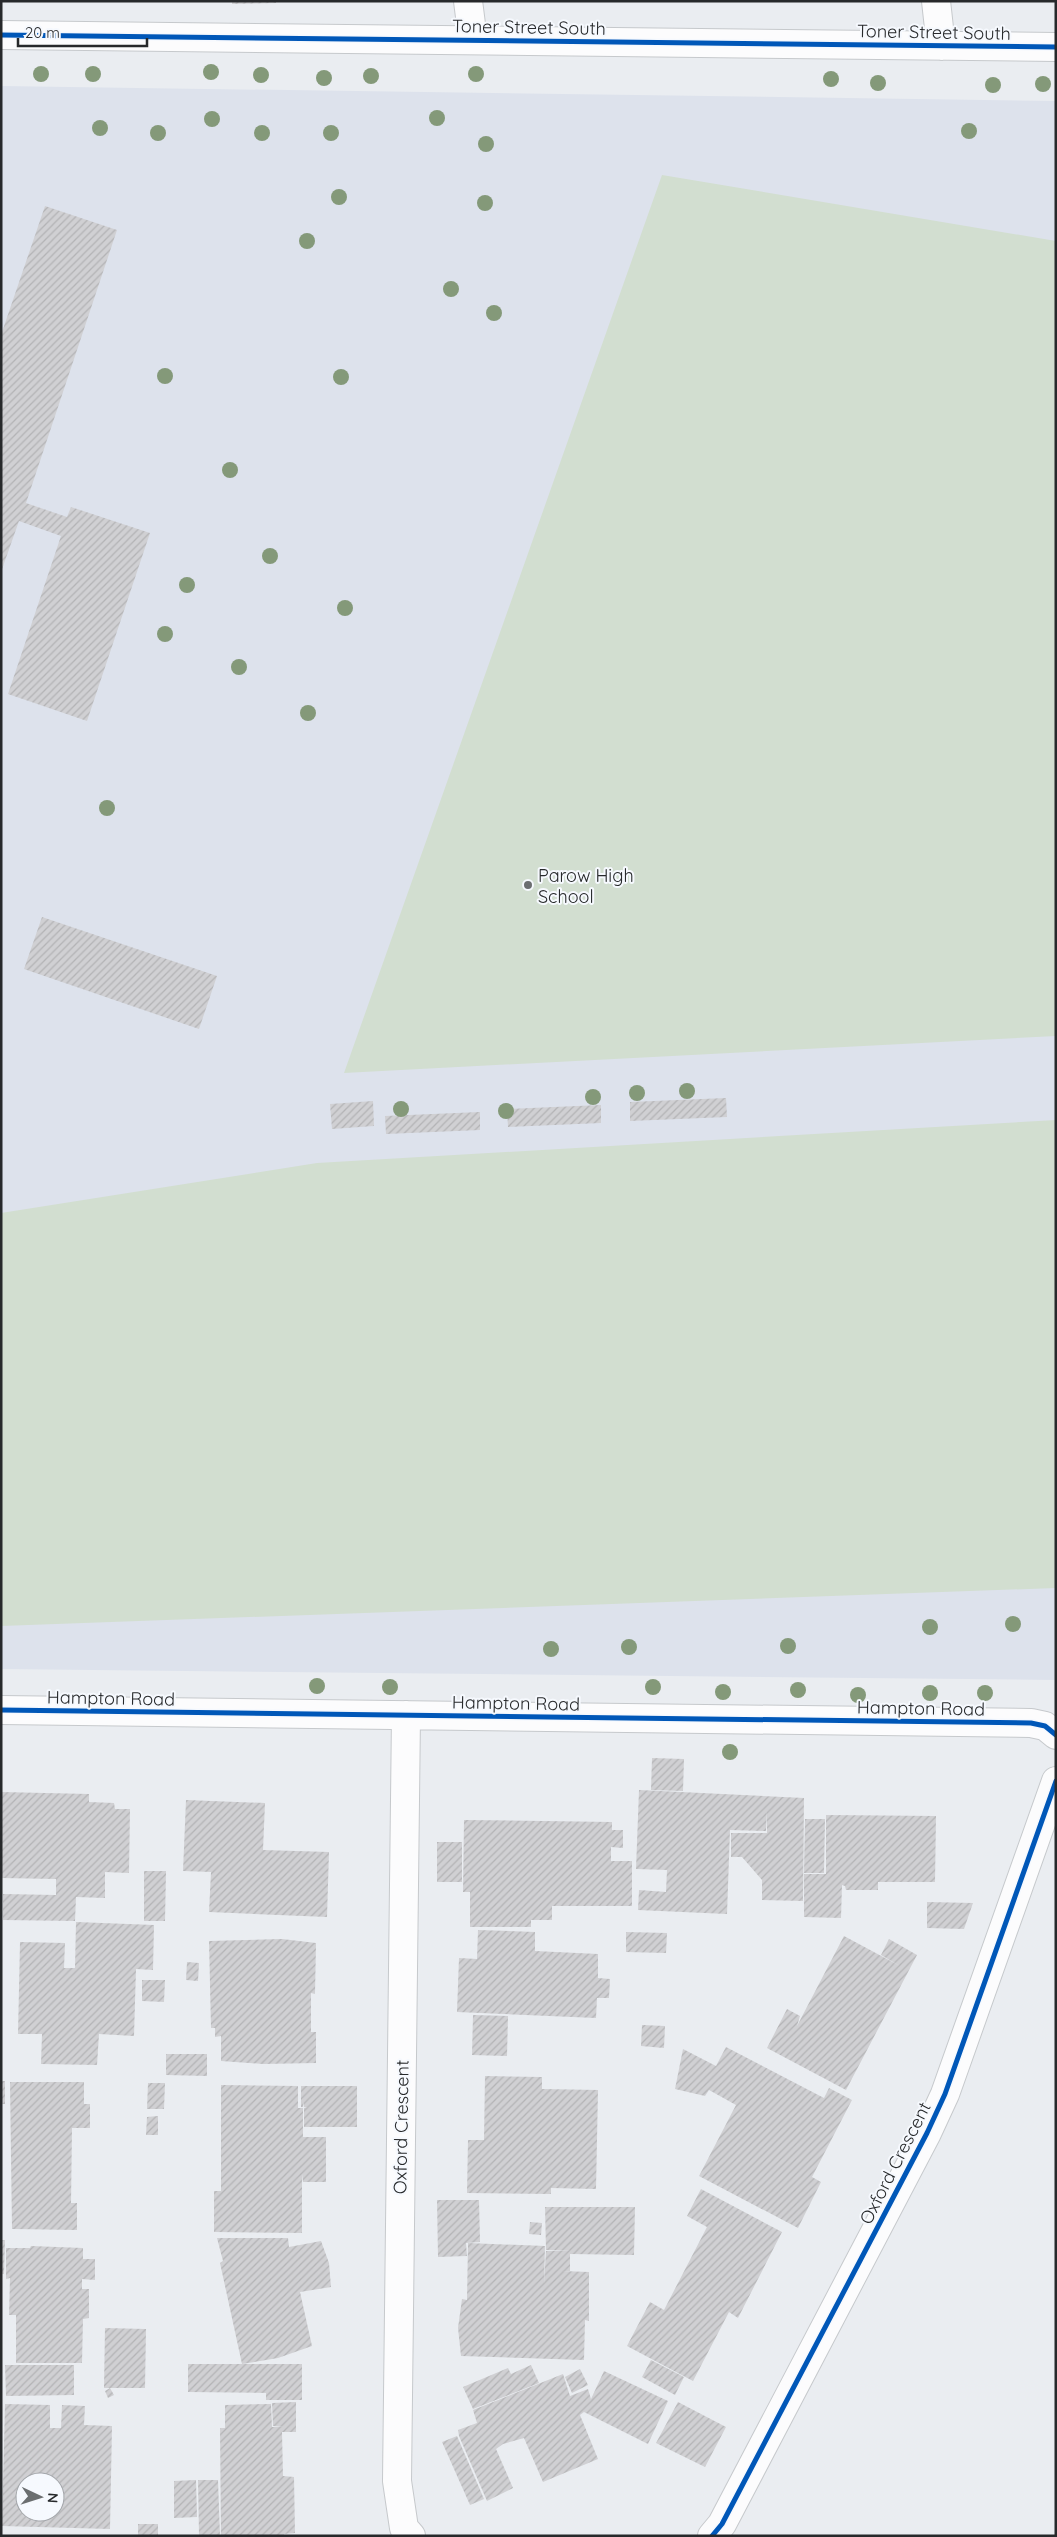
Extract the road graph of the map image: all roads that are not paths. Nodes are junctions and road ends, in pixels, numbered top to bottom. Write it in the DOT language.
graph roads {
  1 [pos="468,1"];
  2 [pos="936,1"];
  3 [pos="1,34"];
  4 [pos="473,40"];
  5 [pos="942,46"];
  6 [pos="1056,47"];
  7 [pos="1,1710"];
  8 [pos="406,1715"];
  9 [pos="1056,1735"];
  10 [pos="1056,1781"];
  11 [pos="411,2536"];
  12 [pos="712,2536"];
  1 -- 4 [label="street"];
  2 -- 5 [label="street"];
  3 -- 4 [label="street, Toner Street South"];
  4 -- 5 [label="street, Toner Street South"];
  5 -- 6 [label="street, Toner Street South"];
  7 -- 8 [label="street, Hampton Road"];
  8 -- 9 [label="street, Hampton Road"];
  8 -- 11 [label="street, Oxford Crescent"];
  10 -- 12 [label="street, Oxford Crescent"];
}
